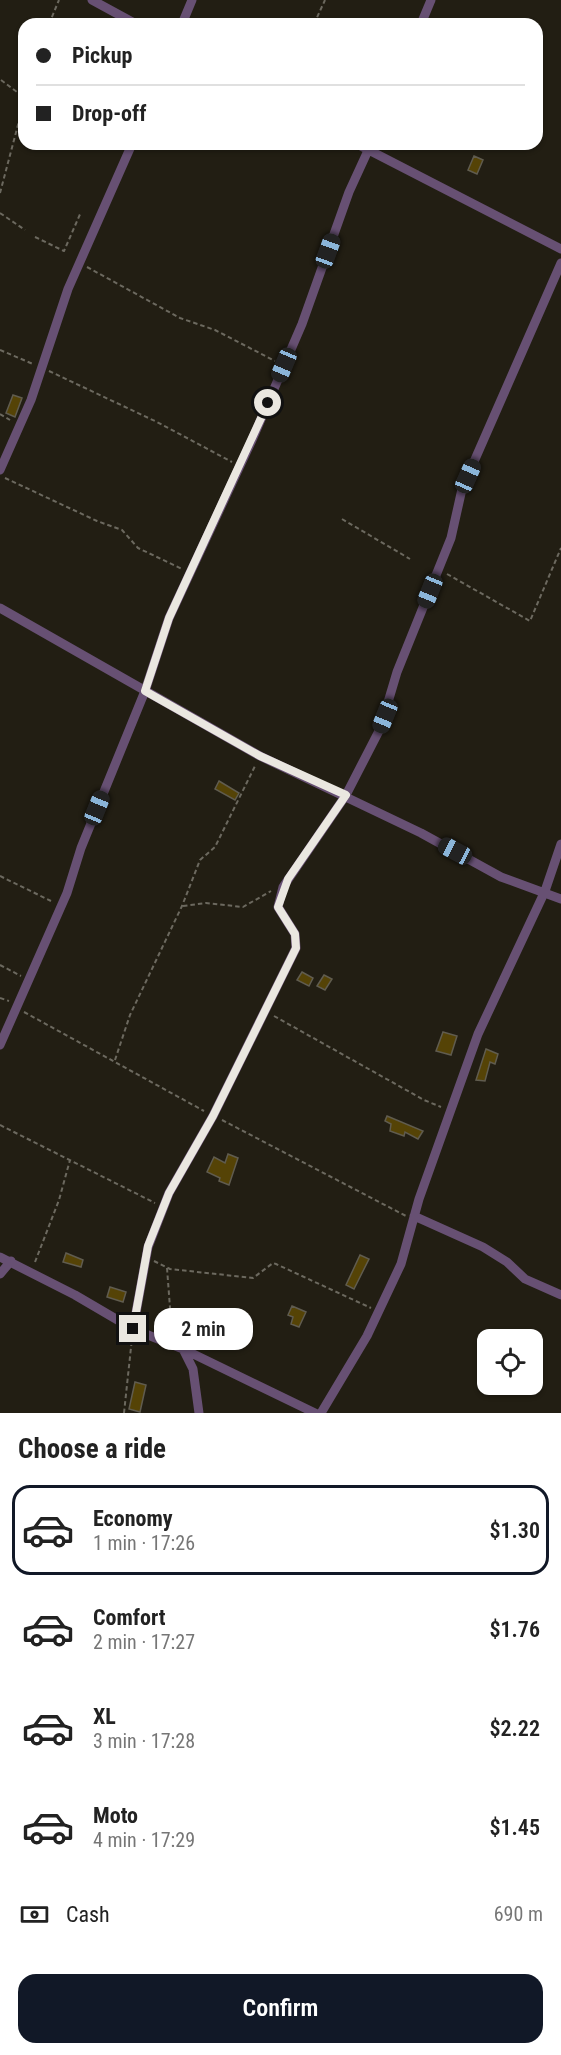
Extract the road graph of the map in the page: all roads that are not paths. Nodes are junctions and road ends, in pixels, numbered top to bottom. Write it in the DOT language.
graph roads {
  1 [pos="92,0"];
  2 [pos="192,0"];
  3 [pos="431,0"];
  4 [pos="125,18"];
  5 [pos="184,18"];
  6 [pos="424,18"];
  7 [pos="129,150"];
  8 [pos="368,150"];
  9 [pos="375,150"];
  10 [pos="561,249"];
  11 [pos="561,263"];
  12 [pos="0,470"];
  13 [pos="0,608"];
  14 [pos="145,691"];
  15 [pos="346,795"];
  16 [pos="561,844"];
  17 [pos="545,891"];
  18 [pos="561,899"];
  19 [pos="0,1045"];
  20 [pos="413,1218"];
  21 [pos="0,1257"];
  22 [pos="11,1261"];
  23 [pos="0,1274"];
  24 [pos="561,1295"];
  25 [pos="133,1329"];
  26 [pos="179,1347"];
  27 [pos="199,1413"];
  28 [pos="315,1413"];
  29 [pos="321,1413"];
  1 -- 4 [label="street"];
  2 -- 5 [label="street"];
  3 -- 6 [label="street"];
  7 -- 12 [label="street"];
  8 -- 14 [label="street"];
  9 -- 10 [label="street"];
  11 -- 15 [label="street"];
  13 -- 14 [label="street"];
  14 -- 15 [label="street"];
  14 -- 19 [label="street"];
  15 -- 17 [label="street"];
  15 -- 25 [label="street"];
  16 -- 17 [label="street"];
  17 -- 18 [label="street"];
  17 -- 20 [label="street"];
  20 -- 24 [label="street"];
  20 -- 29 [label="street"];
  21 -- 22 [label="street"];
  22 -- 23 [label="street"];
  22 -- 25 [label="street"];
  25 -- 26 [label="street"];
  26 -- 27 [label="street"];
  26 -- 28 [label="street"];
}
